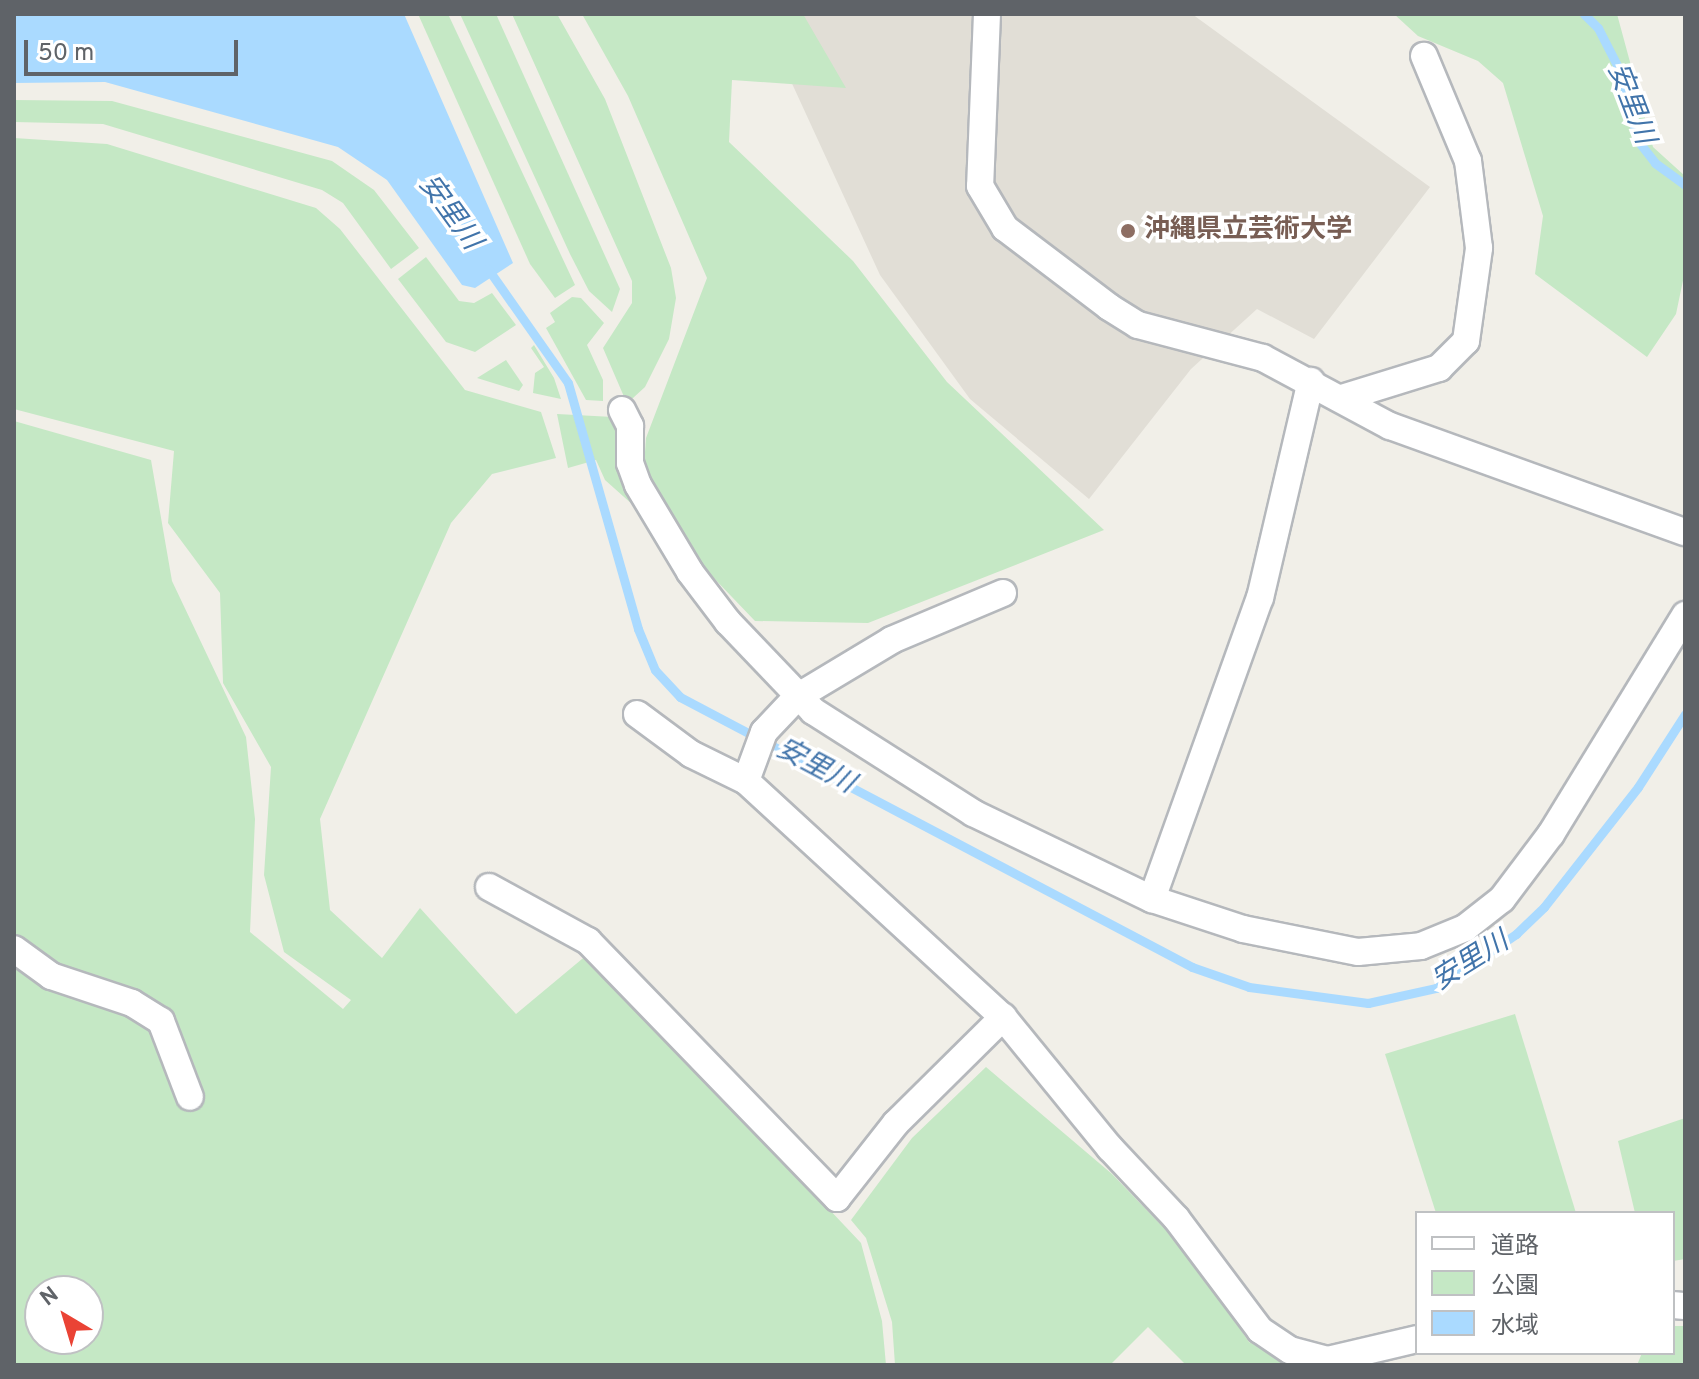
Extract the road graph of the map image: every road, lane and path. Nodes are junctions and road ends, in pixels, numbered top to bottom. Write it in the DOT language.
graph roads {
  1 [pos="987,14"];
  2 [pos="1424,56"];
  3 [pos="1311,381"];
  4 [pos="1342,398"];
  5 [pos="622,410"];
  6 [pos="1685,532"];
  7 [pos="1003,593"];
  8 [pos="1685,615"];
  9 [pos="797,697"];
  10 [pos="637,714"];
  11 [pos="750,771"];
  12 [pos="489,887"];
  13 [pos="1152,899"];
  14 [pos="14,949"];
  15 [pos="1003,1017"];
  16 [pos="190,1097"];
  17 [pos="1415,1339"];
  1 -- 3 [label="street"];
  2 -- 4 [label="street"];
  3 -- 4 [label="street"];
  3 -- 13 [label="street"];
  4 -- 6 [label="street"];
  5 -- 9 [label="street"];
  7 -- 9 [label="street"];
  8 -- 13 [label="street"];
  9 -- 11 [label="street"];
  9 -- 13 [label="street"];
  10 -- 11 [label="street"];
  11 -- 15 [label="street"];
  12 -- 15 [label="street"];
  14 -- 16 [label="street"];
  15 -- 17 [label="street"];
}
